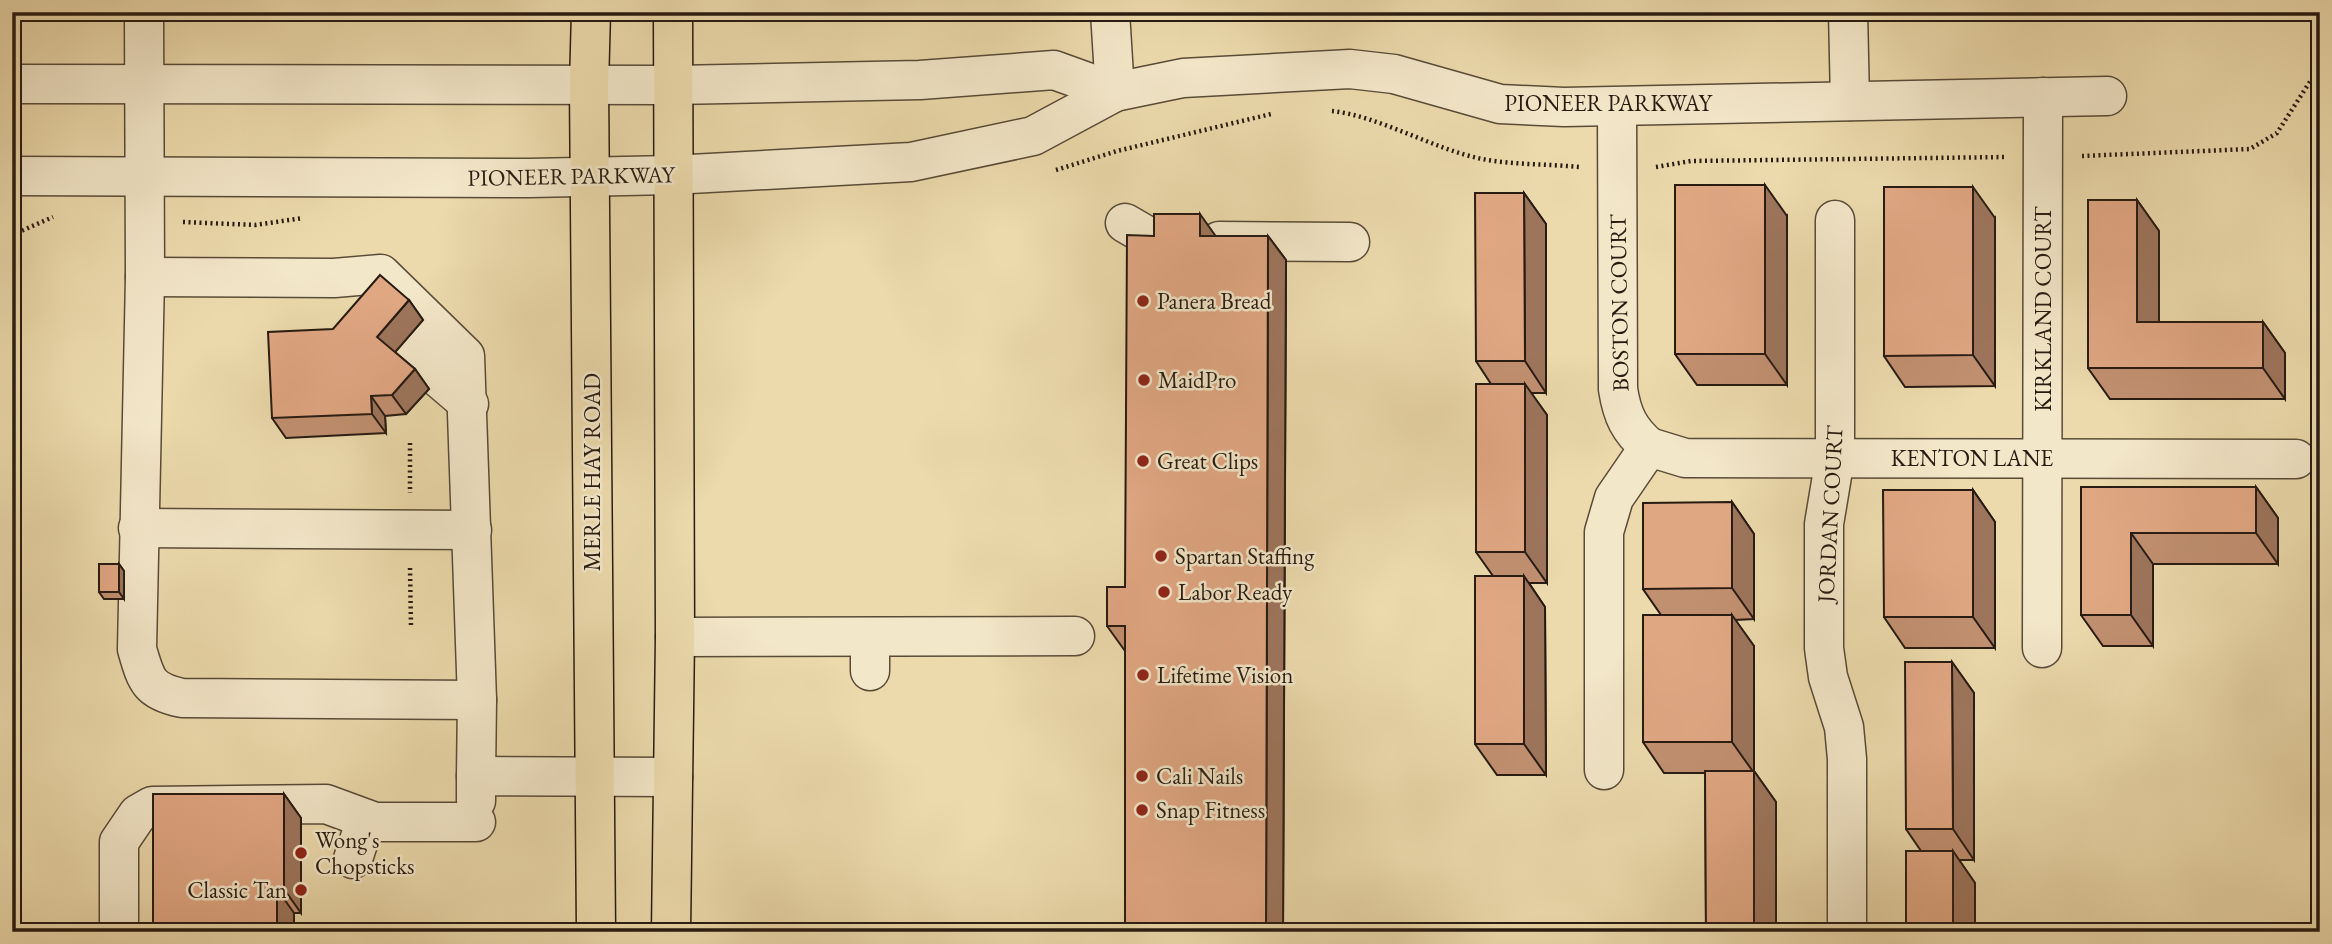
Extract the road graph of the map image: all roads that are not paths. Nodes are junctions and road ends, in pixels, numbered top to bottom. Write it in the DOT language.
graph roads {
  1 [pos="144,12"];
  2 [pos="591,12"];
  3 [pos="673,12"];
  4 [pos="1110,12"];
  5 [pos="1848,12"];
  6 [pos="12,84"];
  7 [pos="144,85"];
  8 [pos="589,86"];
  9 [pos="674,86"];
  10 [pos="1115,92"];
  11 [pos="2108,96"];
  12 [pos="2043,97"];
  13 [pos="1850,101"];
  14 [pos="1617,107"];
  15 [pos="590,174"];
  16 [pos="672,175"];
  17 [pos="12,176"];
  18 [pos="144,176"];
  19 [pos="1835,220"];
  20 [pos="1125,223"];
  21 [pos="1171,241"];
  22 [pos="1217,241"];
  23 [pos="1350,242"];
  24 [pos="145,277"];
  25 [pos="334,278"];
  26 [pos="366,310"];
  27 [pos="401,346"];
  28 [pos="469,404"];
  29 [pos="1649,447"];
  30 [pos="1835,458"];
  31 [pos="2043,458"];
  32 [pos="2296,459"];
  33 [pos="138,528"];
  34 [pos="472,530"];
  35 [pos="1075,636"];
  36 [pos="675,637"];
  37 [pos="2042,648"];
  38 [pos="477,700"];
  39 [pos="1604,771"];
  40 [pos="476,776"];
  41 [pos="673,777"];
  42 [pos="593,778"];
  43 [pos="366,819"];
  44 [pos="353,859"];
  45 [pos="119,932"];
  46 [pos="596,932"];
  47 [pos="671,932"];
  48 [pos="1847,932"];
  1 -- 7 [label="street"];
  2 -- 8 [label="main road, MERLE HAY ROAD"];
  3 -- 9 [label="main road"];
  4 -- 10 [label="street"];
  5 -- 13 [label="street"];
  6 -- 7 [label="street"];
  7 -- 8 [label="street"];
  7 -- 18 [label="street"];
  8 -- 9 [label="street"];
  8 -- 15 [label="main road, MERLE HAY ROAD"];
  9 -- 10 [label="street"];
  9 -- 16 [label="main road"];
  10 -- 14 [label="street, PIONEER PARKWAY"];
  10 -- 16 [label="street, PIONEER PARKWAY"];
  11 -- 12 [label="street, PIONEER PARKWAY"];
  12 -- 13 [label="street, PIONEER PARKWAY"];
  12 -- 31 [label="street, KIRKLAND COURT"];
  13 -- 14 [label="street, PIONEER PARKWAY"];
  14 -- 29 [label="street, BOSTON COURT"];
  15 -- 16 [label="street, PIONEER PARKWAY"];
  15 -- 18 [label="street, PIONEER PARKWAY"];
  15 -- 42 [label="main road, MERLE HAY ROAD"];
  16 -- 36 [label="main road"];
  17 -- 18 [label="street, PIONEER PARKWAY"];
  18 -- 24 [label="street"];
  19 -- 30 [label="street, JORDAN COURT"];
  20 -- 21 [label="street"];
  22 -- 23 [label="street"];
  24 -- 25 [label="street"];
  24 -- 33 [label="street"];
  25 -- 26 [label="street"];
  25 -- 28 [label="street"];
  27 -- 28 [label="street"];
  28 -- 34 [label="street"];
  29 -- 30 [label="street, KENTON LANE"];
  29 -- 39 [label="street"];
  30 -- 31 [label="street, KENTON LANE"];
  30 -- 48 [label="street, JORDAN COURT"];
  31 -- 32 [label="street, KENTON LANE"];
  31 -- 37 [label="street, KIRKLAND COURT"];
  33 -- 34 [label="street"];
  33 -- 38 [label="street"];
  34 -- 38 [label="street"];
  35 -- 36 [label="street"];
  36 -- 41 [label="main road"];
  38 -- 40 [label="street"];
  40 -- 42 [label="street"];
  40 -- 43 [label="street"];
  41 -- 42 [label="street"];
  41 -- 47 [label="main road"];
  42 -- 46 [label="main road, MERLE HAY ROAD"];
  43 -- 44 [label="street"];
  43 -- 45 [label="street"];
}
